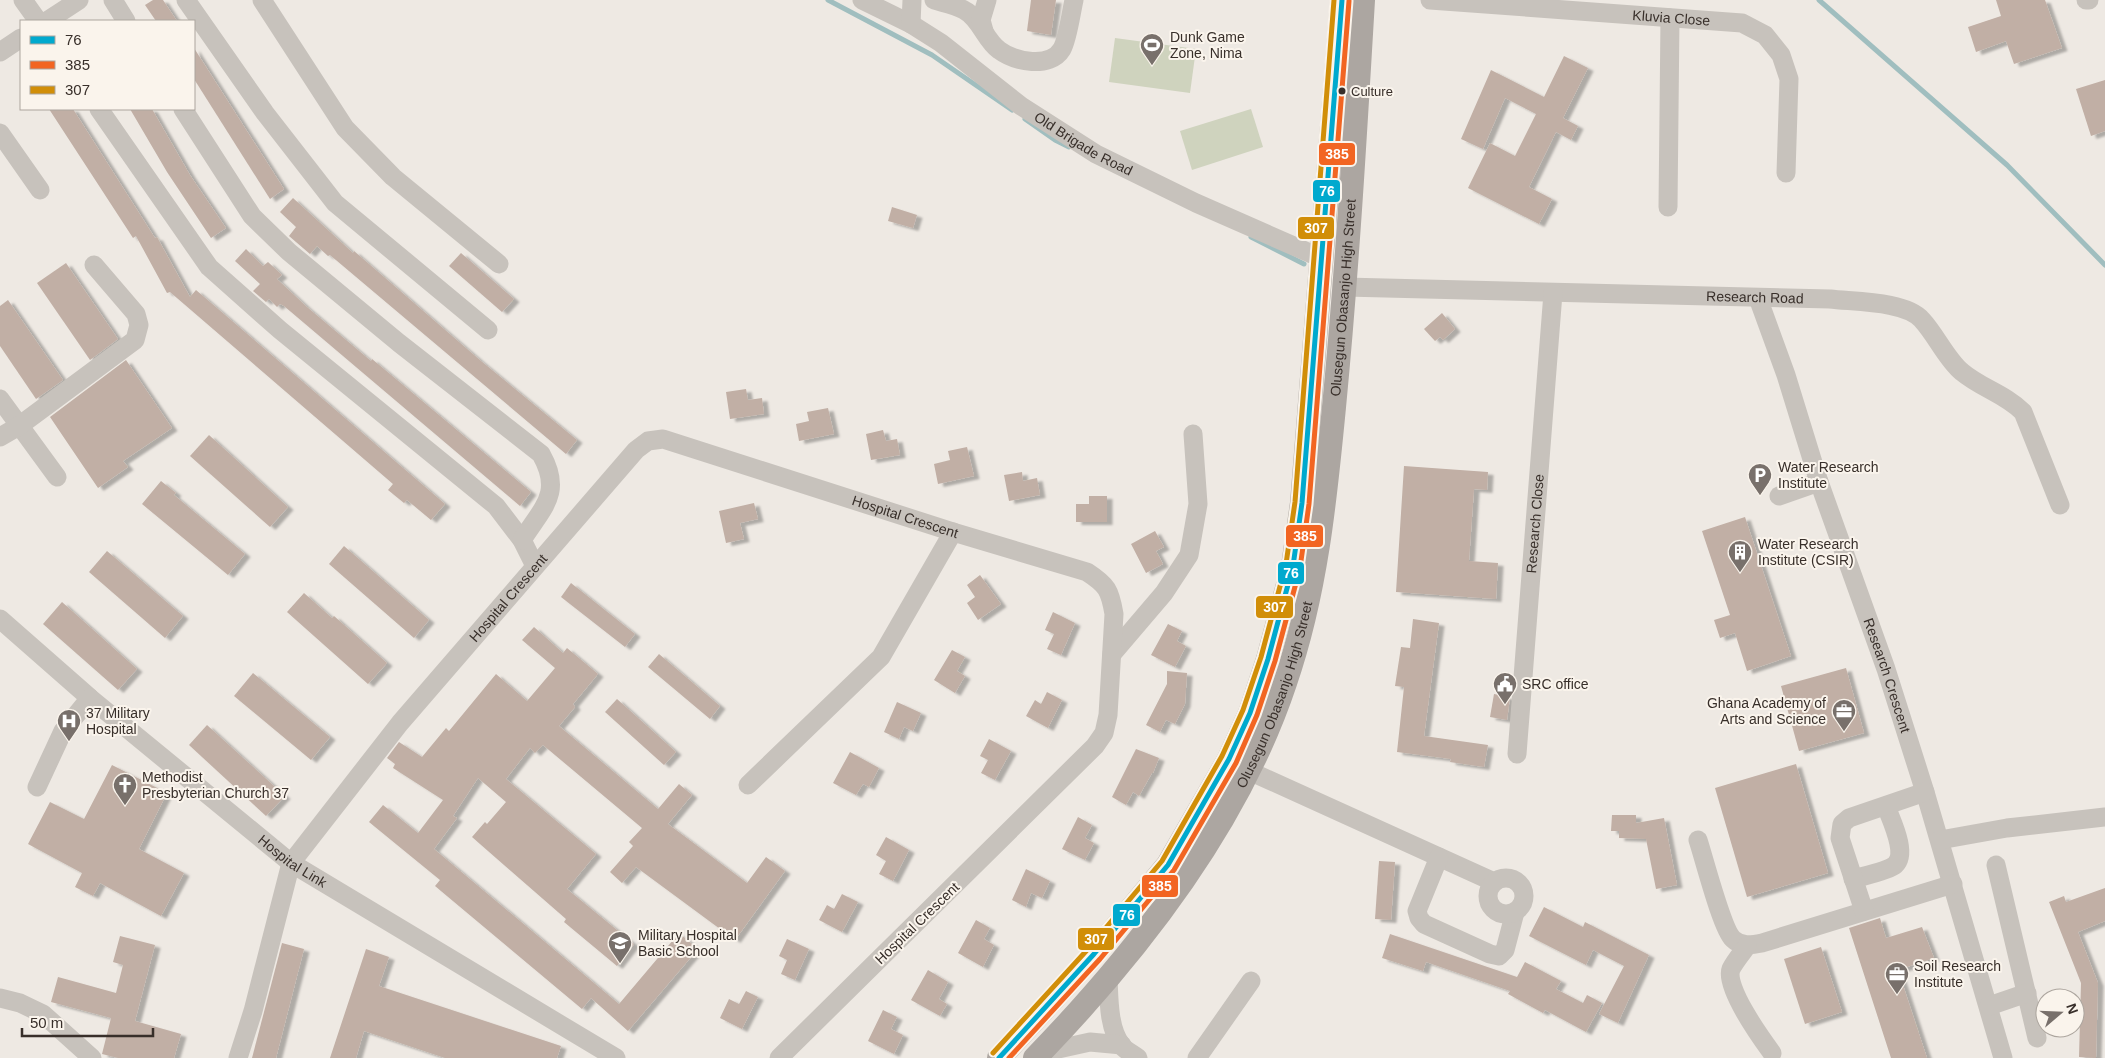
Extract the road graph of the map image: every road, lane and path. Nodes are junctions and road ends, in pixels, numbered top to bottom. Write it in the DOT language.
graph roads {
  1 [pos="23,0"];
  2 [pos="79,0"];
  3 [pos="112,0"];
  4 [pos="186,0"];
  5 [pos="262,0"];
  6 [pos="862,0"];
  7 [pos="912,0"];
  8 [pos="934,0"];
  9 [pos="987,0"];
  10 [pos="1074,0"];
  11 [pos="1344,0"];
  12 [pos="1430,0"];
  13 [pos="1670,18"];
  14 [pos="37,20"];
  15 [pos="49,20"];
  16 [pos="125,20"];
  17 [pos="911,24"];
  18 [pos="984,31"];
  19 [pos="20,39"];
  20 [pos="999,50"];
  21 [pos="0,52"];
  22 [pos="980,74"];
  23 [pos="100,110"];
  24 [pos="183,110"];
  25 [pos="0,133"];
  26 [pos="1786,173"];
  27 [pos="40,190"];
  28 [pos="1668,207"];
  29 [pos="1321,258"];
  30 [pos="499,264"];
  31 [pos="94,265"];
  32 [pos="1345,287"];
  33 [pos="1554,293"];
  34 [pos="1758,298"];
  35 [pos="488,330"];
  36 [pos="0,399"];
  37 [pos="18,426"];
  38 [pos="1193,434"];
  39 [pos="0,437"];
  40 [pos="57,477"];
  41 [pos="1819,482"];
  42 [pos="1779,496"];
  43 [pos="2060,505"];
  44 [pos="953,532"];
  45 [pos="522,540"];
  46 [pos="535,566"];
  47 [pos="0,619"];
  48 [pos="1112,654"];
  49 [pos="90,698"];
  50 [pos="1517,754"];
  51 [pos="1247,770"];
  52 [pos="37,786"];
  53 [pos="748,786"];
  54 [pos="1925,792"];
  55 [pos="1886,806"];
  56 [pos="2105,817"];
  57 [pos="1698,840"];
  58 [pos="1940,840"];
  59 [pos="1440,857"];
  60 [pos="291,864"];
  61 [pos="1996,865"];
  62 [pos="1853,879"];
  63 [pos="1494,882"];
  64 [pos="1953,884"];
  65 [pos="1864,911"];
  66 [pos="1515,912"];
  67 [pos="1746,946"];
  68 [pos="1108,977"];
  69 [pos="1251,981"];
  70 [pos="2027,993"];
  71 [pos="0,998"];
  72 [pos="1989,1006"];
  73 [pos="2035,1029"];
  74 [pos="1122,1046"];
  75 [pos="1772,1053"];
  76 [pos="1038,1056"];
  77 [pos="92,1058"];
  78 [pos="238,1058"];
  79 [pos="616,1058"];
  80 [pos="779,1058"];
  81 [pos="999,1058"];
  82 [pos="1138,1058"];
  83 [pos="1197,1058"];
  84 [pos="2003,1058"];
  1 -- 14 [label="street"];
  2 -- 15 [label="street"];
  3 -- 16 [label="street"];
  4 -- 35 [label="street"];
  5 -- 30 [label="street"];
  6 -- 17 [label="street, Old Brigade Road"];
  7 -- 17 [label="street"];
  8 -- 18 [label="street"];
  9 -- 18 [label="street"];
  10 -- 20 [label="street"];
  11 -- 29 [label="main road, Olusegun Obasanjo High Street"];
  11 -- 32 [label="main road, Olusegun Obasanjo High Street"];
  12 -- 13 [label="street, Kluvia Close"];
  13 -- 26 [label="street, Kluvia Close"];
  13 -- 28 [label="street"];
  17 -- 22 [label="street, Old Brigade Road"];
  18 -- 20 [label="street"];
  19 -- 21 [label="street"];
  20 -- 22 [label="street"];
  22 -- 29 [label="street, Old Brigade Road"];
  23 -- 45 [label="street"];
  24 -- 45 [label="street"];
  25 -- 27 [label="street"];
  29 -- 81 [label="main road, Olusegun Obasanjo High Street"];
  31 -- 37 [label="street"];
  32 -- 33 [label="street, Research Road"];
  32 -- 51 [label="main road, Olusegun Obasanjo High Street"];
  33 -- 34 [label="street, Research Road"];
  33 -- 50 [label="street, Research Close"];
  34 -- 41 [label="street, Research Crescent"];
  34 -- 43 [label="street, Research Road"];
  36 -- 37 [label="street"];
  37 -- 39 [label="street"];
  37 -- 40 [label="street"];
  38 -- 48 [label="street"];
  41 -- 42 [label="street"];
  41 -- 54 [label="street, Research Crescent"];
  44 -- 46 [label="street, Hospital Crescent"];
  44 -- 48 [label="street, Hospital Crescent"];
  44 -- 53 [label="street"];
  45 -- 46 [label="street"];
  46 -- 60 [label="street, Hospital Crescent"];
  47 -- 49 [label="street, Hospital Link"];
  48 -- 80 [label="street, Hospital Crescent"];
  49 -- 52 [label="street"];
  49 -- 60 [label="street, Hospital Link"];
  51 -- 59 [label="street"];
  51 -- 68 [label="main road, Olusegun Obasanjo High Street"];
  54 -- 55 [label="street"];
  54 -- 58 [label="street, Research Crescent"];
  55 -- 62 [label="street"];
  55 -- 62 [label="street"];
  56 -- 58 [label="street"];
  57 -- 67 [label="street"];
  58 -- 64 [label="street, Research Crescent"];
  59 -- 63 [label="street"];
  59 -- 66 [label="street"];
  60 -- 78 [label="street"];
  60 -- 79 [label="street, Hospital Link"];
  61 -- 70 [label="street"];
  62 -- 65 [label="street"];
  63 -- 66 [label="street"];
  63 -- 66 [label="street"];
  64 -- 65 [label="street"];
  64 -- 72 [label="street, Research Crescent"];
  65 -- 67 [label="street"];
  67 -- 75 [label="street"];
  68 -- 74 [label="street"];
  68 -- 76 [label="main road, Olusegun Obasanjo High Street"];
  69 -- 83 [label="street"];
  70 -- 72 [label="street"];
  70 -- 73 [label="street"];
  71 -- 77 [label="street"];
  72 -- 84 [label="street, Research Crescent"];
  74 -- 76 [label="street, Olusegun Obasanjo High Street"];
  74 -- 82 [label="street"];
}
